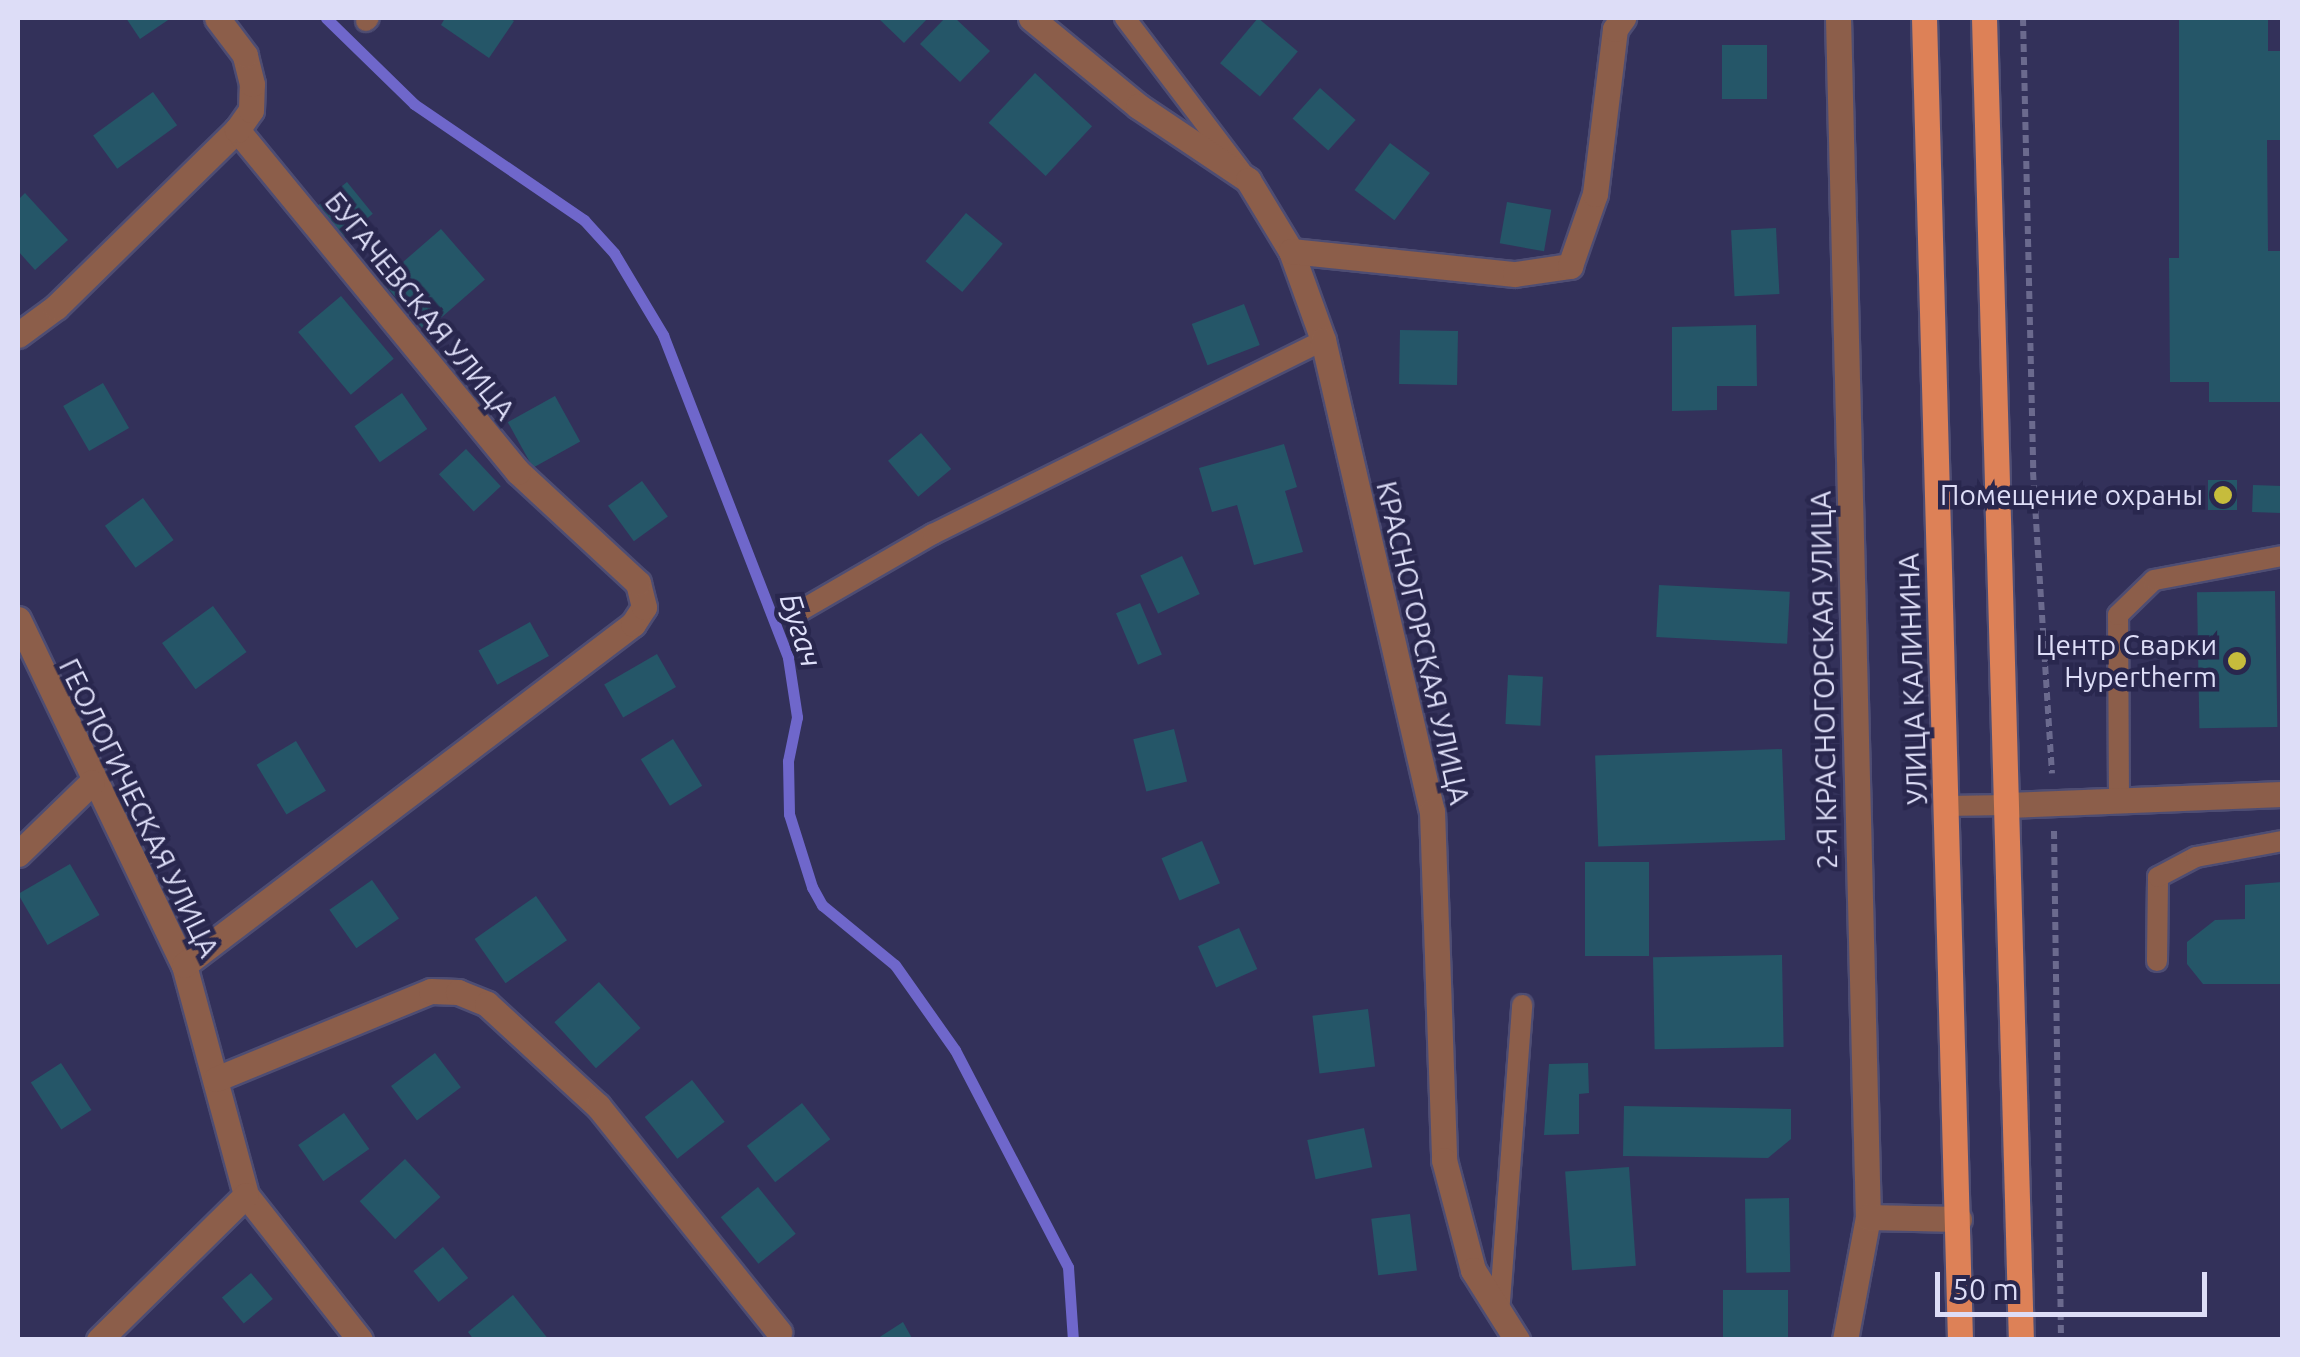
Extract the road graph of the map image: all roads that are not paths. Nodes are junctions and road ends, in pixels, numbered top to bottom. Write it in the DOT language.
graph roads {
  1 [pos="217,18"];
  2 [pos="1031,18"];
  3 [pos="1125,18"];
  4 [pos="1623,18"];
  5 [pos="1838,18"];
  6 [pos="1924,18"];
  7 [pos="1984,18"];
  8 [pos="237,130"];
  9 [pos="1248,180"];
  10 [pos="1292,251"];
  11 [pos="18,335"];
  12 [pos="1323,340"];
  13 [pos="2282,556"];
  14 [pos="800,610"];
  15 [pos="18,618"];
  16 [pos="92,782"];
  17 [pos="2282,794"];
  18 [pos="2119,798"];
  19 [pos="2008,805"];
  20 [pos="1946,806"];
  21 [pos="2282,841"];
  22 [pos="18,854"];
  23 [pos="2157,961"];
  24 [pos="184,966"];
  25 [pos="1522,1005"];
  26 [pos="216,1079"];
  27 [pos="246,1195"];
  28 [pos="1868,1217"];
  29 [pos="1959,1219"];
  30 [pos="1498,1316"];
  31 [pos="779,1332"];
  32 [pos="100,1340"];
  33 [pos="360,1340"];
  34 [pos="1517,1340"];
  35 [pos="1845,1340"];
  36 [pos="1960,1340"];
  37 [pos="2021,1340"];
  1 -- 8 [label="street"];
  2 -- 9 [label="street, КРАСНОГОРСКАЯ УЛИЦА"];
  3 -- 9 [label="lane"];
  4 -- 10 [label="street"];
  5 -- 28 [label="street, 2-Я КРАСНОГОРСКАЯ УЛИЦА"];
  6 -- 20 [label="main road, УЛИЦА КАЛИНИНА"];
  7 -- 19 [label="main road"];
  8 -- 11 [label="street"];
  8 -- 24 [label="street, БУГАЧЕВСКАЯ УЛИЦА"];
  9 -- 10 [label="street, КРАСНОГОРСКАЯ УЛИЦА"];
  10 -- 12 [label="street, КРАСНОГОРСКАЯ УЛИЦА"];
  12 -- 14 [label="lane"];
  12 -- 30 [label="street, КРАСНОГОРСКАЯ УЛИЦА"];
  13 -- 18 [label="lane"];
  15 -- 16 [label="street, ГЕОЛОГИЧЕСКАЯ УЛИЦА"];
  16 -- 22 [label="street"];
  16 -- 24 [label="street, ГЕОЛОГИЧЕСКАЯ УЛИЦА"];
  17 -- 18 [label="street"];
  18 -- 19 [label="street"];
  19 -- 20 [label="lane"];
  19 -- 37 [label="main road"];
  20 -- 29 [label="main road, УЛИЦА КАЛИНИНА"];
  21 -- 23 [label="lane"];
  24 -- 26 [label="street, ГЕОЛОГИЧЕСКАЯ УЛИЦА"];
  25 -- 30 [label="lane"];
  26 -- 27 [label="street, ГЕОЛОГИЧЕСКАЯ УЛИЦА"];
  26 -- 31 [label="street"];
  27 -- 32 [label="street"];
  27 -- 33 [label="street, ГЕОЛОГИЧЕСКАЯ УЛИЦА"];
  28 -- 29 [label="street"];
  28 -- 35 [label="street, 2-Я КРАСНОГОРСКАЯ УЛИЦА"];
  29 -- 36 [label="main road, УЛИЦА КАЛИНИНА"];
  30 -- 34 [label="street, КРАСНОГОРСКАЯ УЛИЦА"];
}
